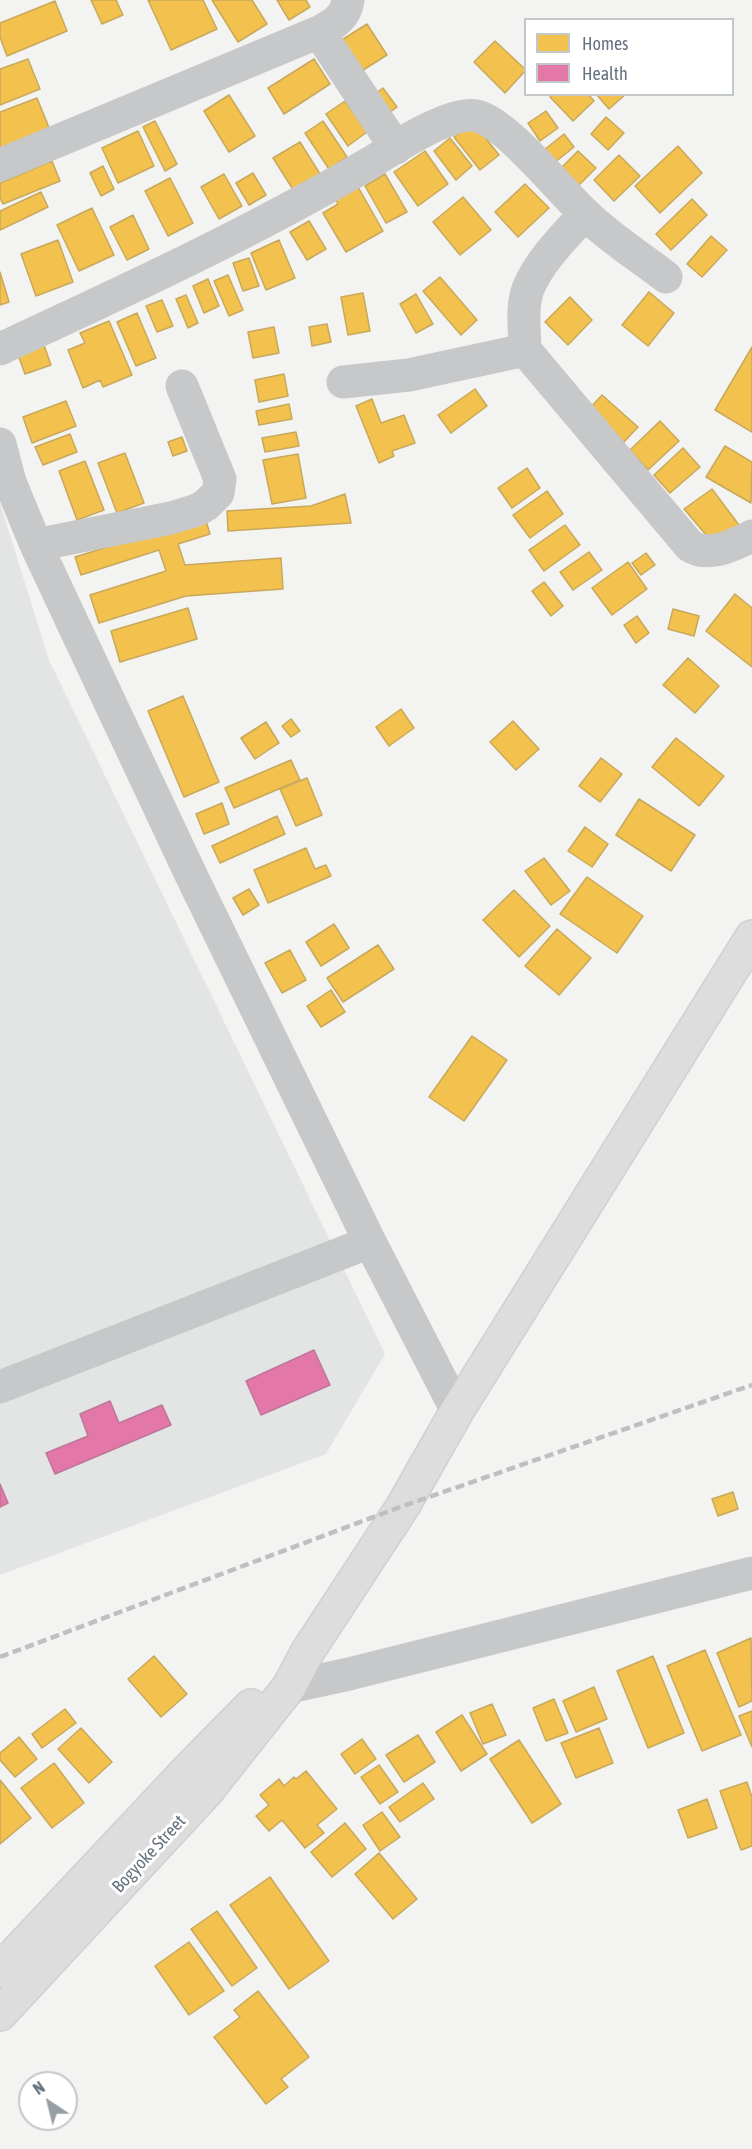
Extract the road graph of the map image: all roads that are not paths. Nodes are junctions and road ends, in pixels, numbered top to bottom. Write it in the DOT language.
graph roads {
  1 [pos="348,0"];
  2 [pos="319,32"];
  3 [pos="396,148"];
  4 [pos="0,165"];
  5 [pos="585,214"];
  6 [pos="666,277"];
  7 [pos="0,349"];
  8 [pos="525,350"];
  9 [pos="344,382"];
  10 [pos="182,386"];
  11 [pos="0,444"];
  12 [pos="752,536"];
  13 [pos="36,545"];
  14 [pos="752,937"];
  15 [pos="370,1242"];
  16 [pos="0,1387"];
  17 [pos="457,1411"];
  18 [pos="752,1573"];
  19 [pos="281,1685"];
  20 [pos="16,1968"];
  21 [pos="0,2014"];
  1 -- 2 [label="street"];
  2 -- 3 [label="street"];
  2 -- 4 [label="street"];
  3 -- 5 [label="street"];
  3 -- 7 [label="street"];
  5 -- 6 [label="street"];
  5 -- 8 [label="street"];
  8 -- 9 [label="street"];
  8 -- 12 [label="street"];
  10 -- 13 [label="street"];
  11 -- 13 [label="street"];
  13 -- 15 [label="street"];
  14 -- 17 [label="main road, Bogyoke Street"];
  15 -- 16 [label="street"];
  15 -- 17 [label="street"];
  17 -- 19 [label="main road, Bogyoke Street"];
  18 -- 19 [label="street"];
  19 -- 20 [label="main road, Bogyoke Street"];
  20 -- 21 [label="main road, Bogyoke Street"];
}
